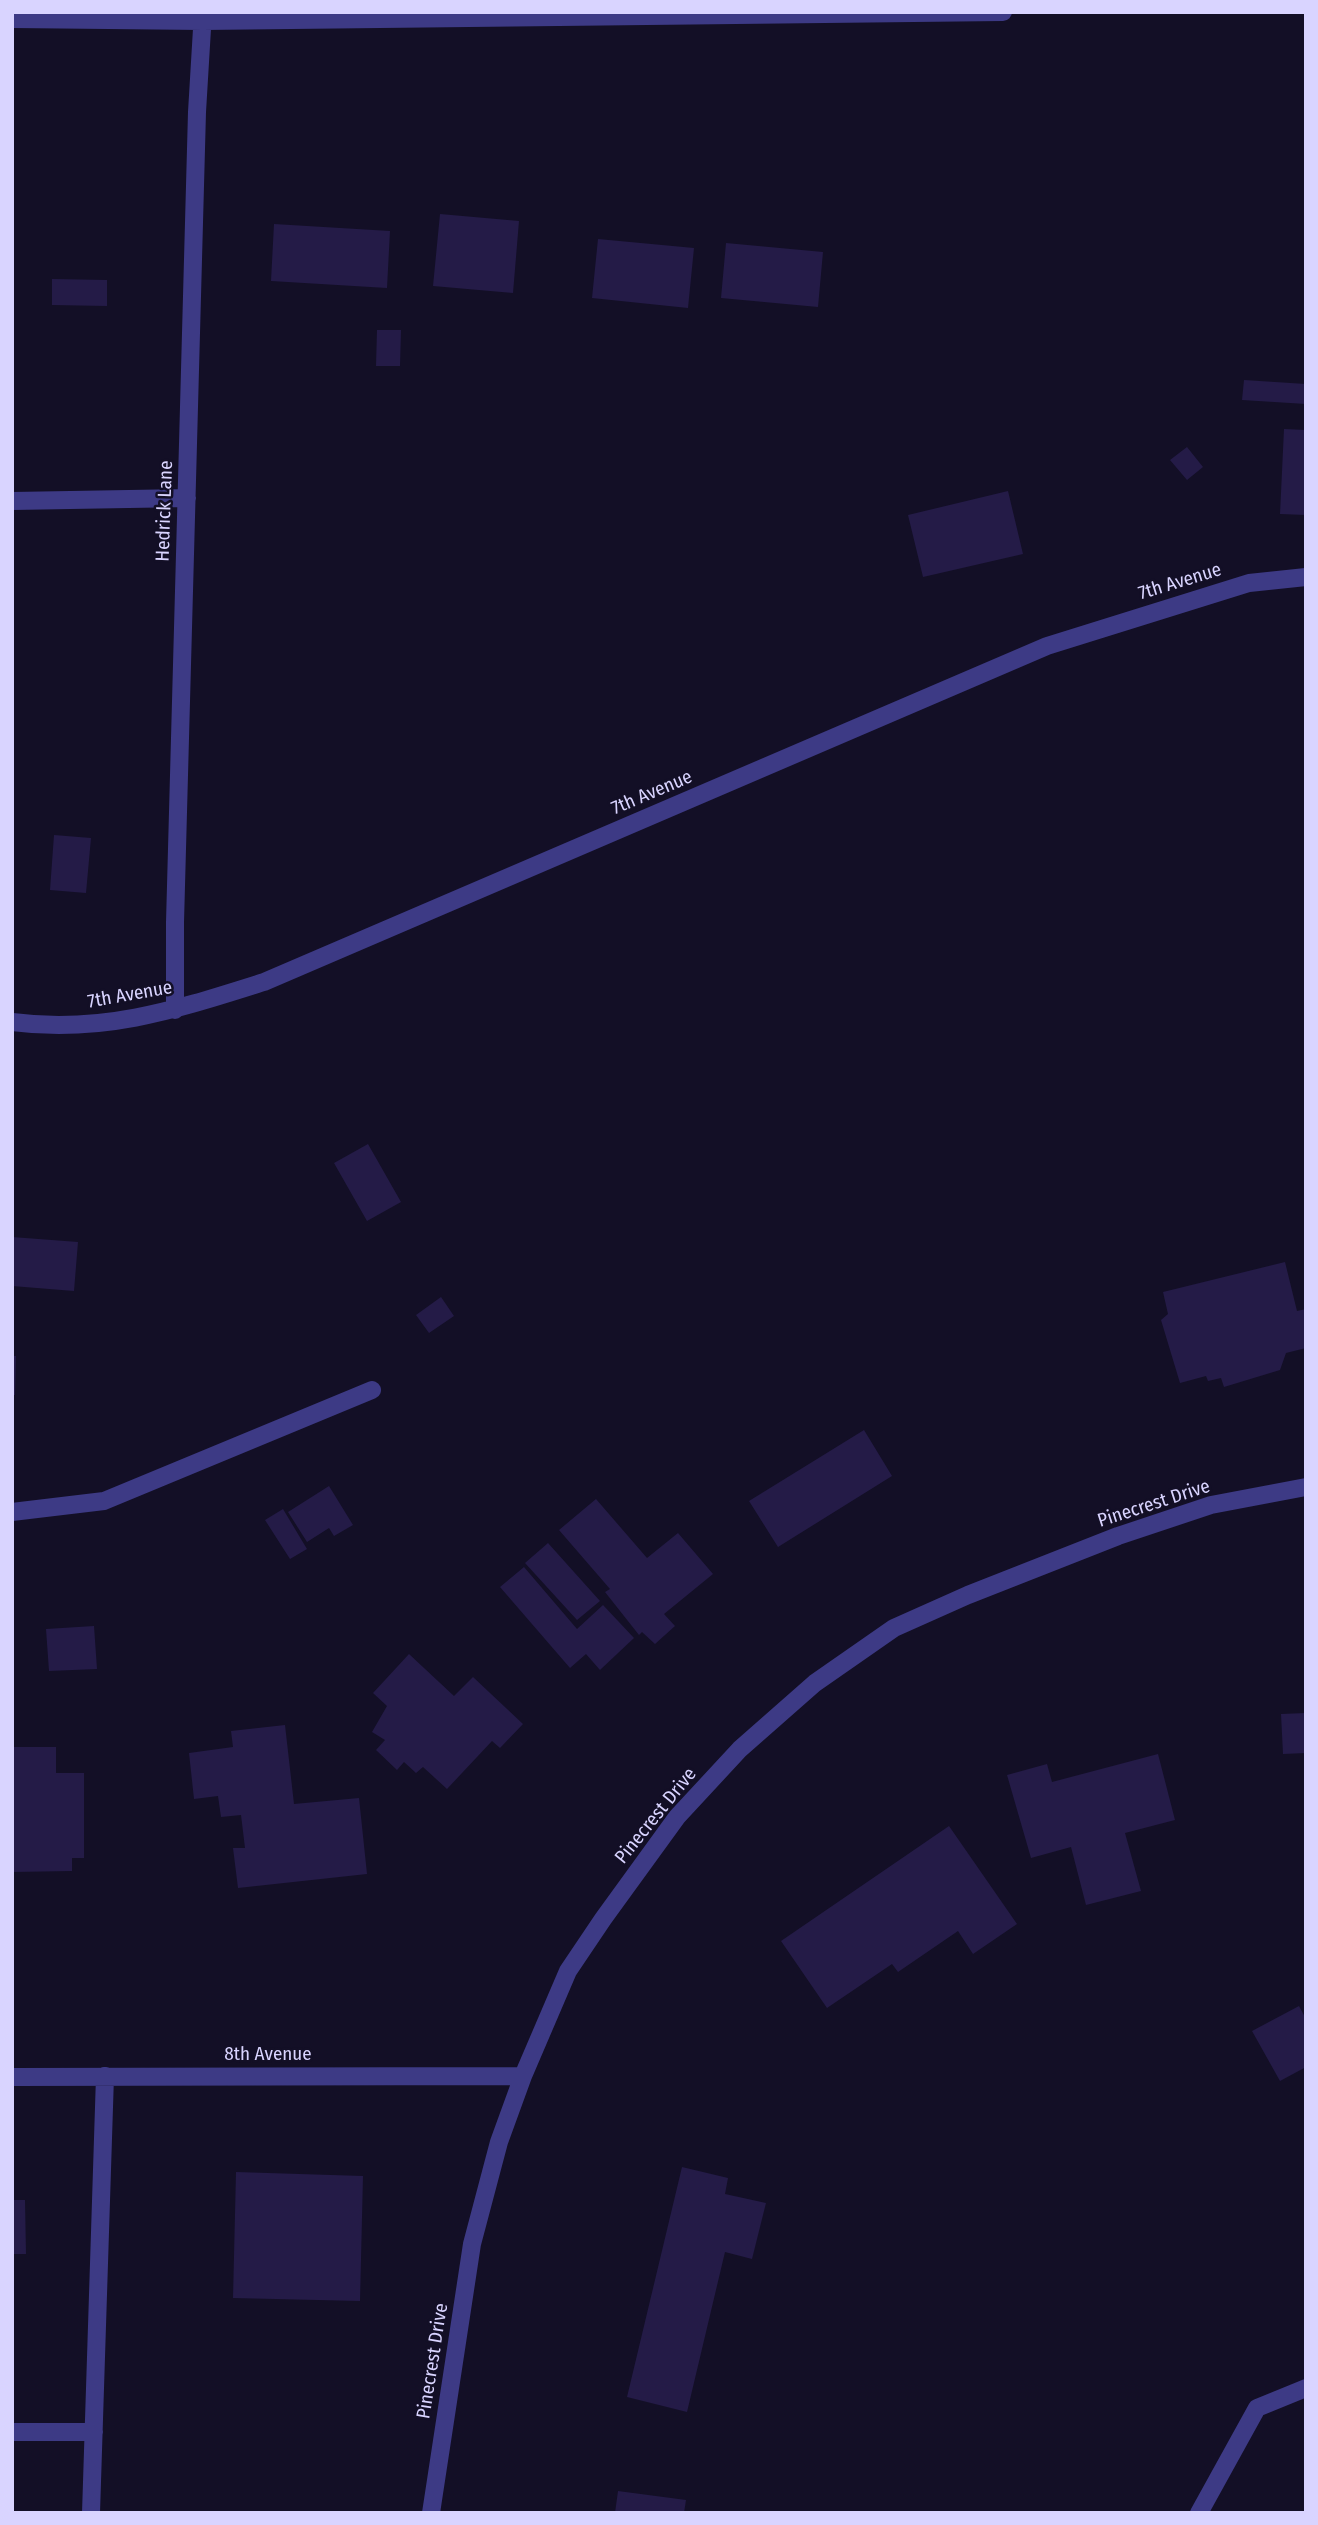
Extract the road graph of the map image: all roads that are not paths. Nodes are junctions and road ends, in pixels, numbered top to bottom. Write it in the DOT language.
graph roads {
  1 [pos="1003,12"];
  2 [pos="203,17"];
  3 [pos="12,19"];
  4 [pos="187,498"];
  5 [pos="12,501"];
  6 [pos="1306,577"];
  7 [pos="175,1010"];
  8 [pos="12,1022"];
  9 [pos="372,1390"];
  10 [pos="1306,1487"];
  11 [pos="12,1512"];
  12 [pos="105,2076"];
  13 [pos="523,2076"];
  14 [pos="12,2077"];
  15 [pos="1306,2388"];
  16 [pos="12,2432"];
  17 [pos="94,2432"];
  18 [pos="91,2513"];
  19 [pos="431,2513"];
  20 [pos="1199,2513"];
  1 -- 2 [label="street"];
  2 -- 3 [label="street"];
  2 -- 4 [label="street, Hedrick Lane"];
  4 -- 5 [label="street"];
  4 -- 7 [label="street, Hedrick Lane"];
  6 -- 7 [label="street, 7th Avenue"];
  7 -- 8 [label="street, 7th Avenue"];
  9 -- 11 [label="street"];
  10 -- 13 [label="street, Pinecrest Drive"];
  12 -- 13 [label="street, 8th Avenue"];
  12 -- 14 [label="street, 8th Avenue"];
  12 -- 17 [label="street"];
  13 -- 19 [label="street, Pinecrest Drive"];
  15 -- 20 [label="street"];
  16 -- 17 [label="street"];
  17 -- 18 [label="street"];
}
